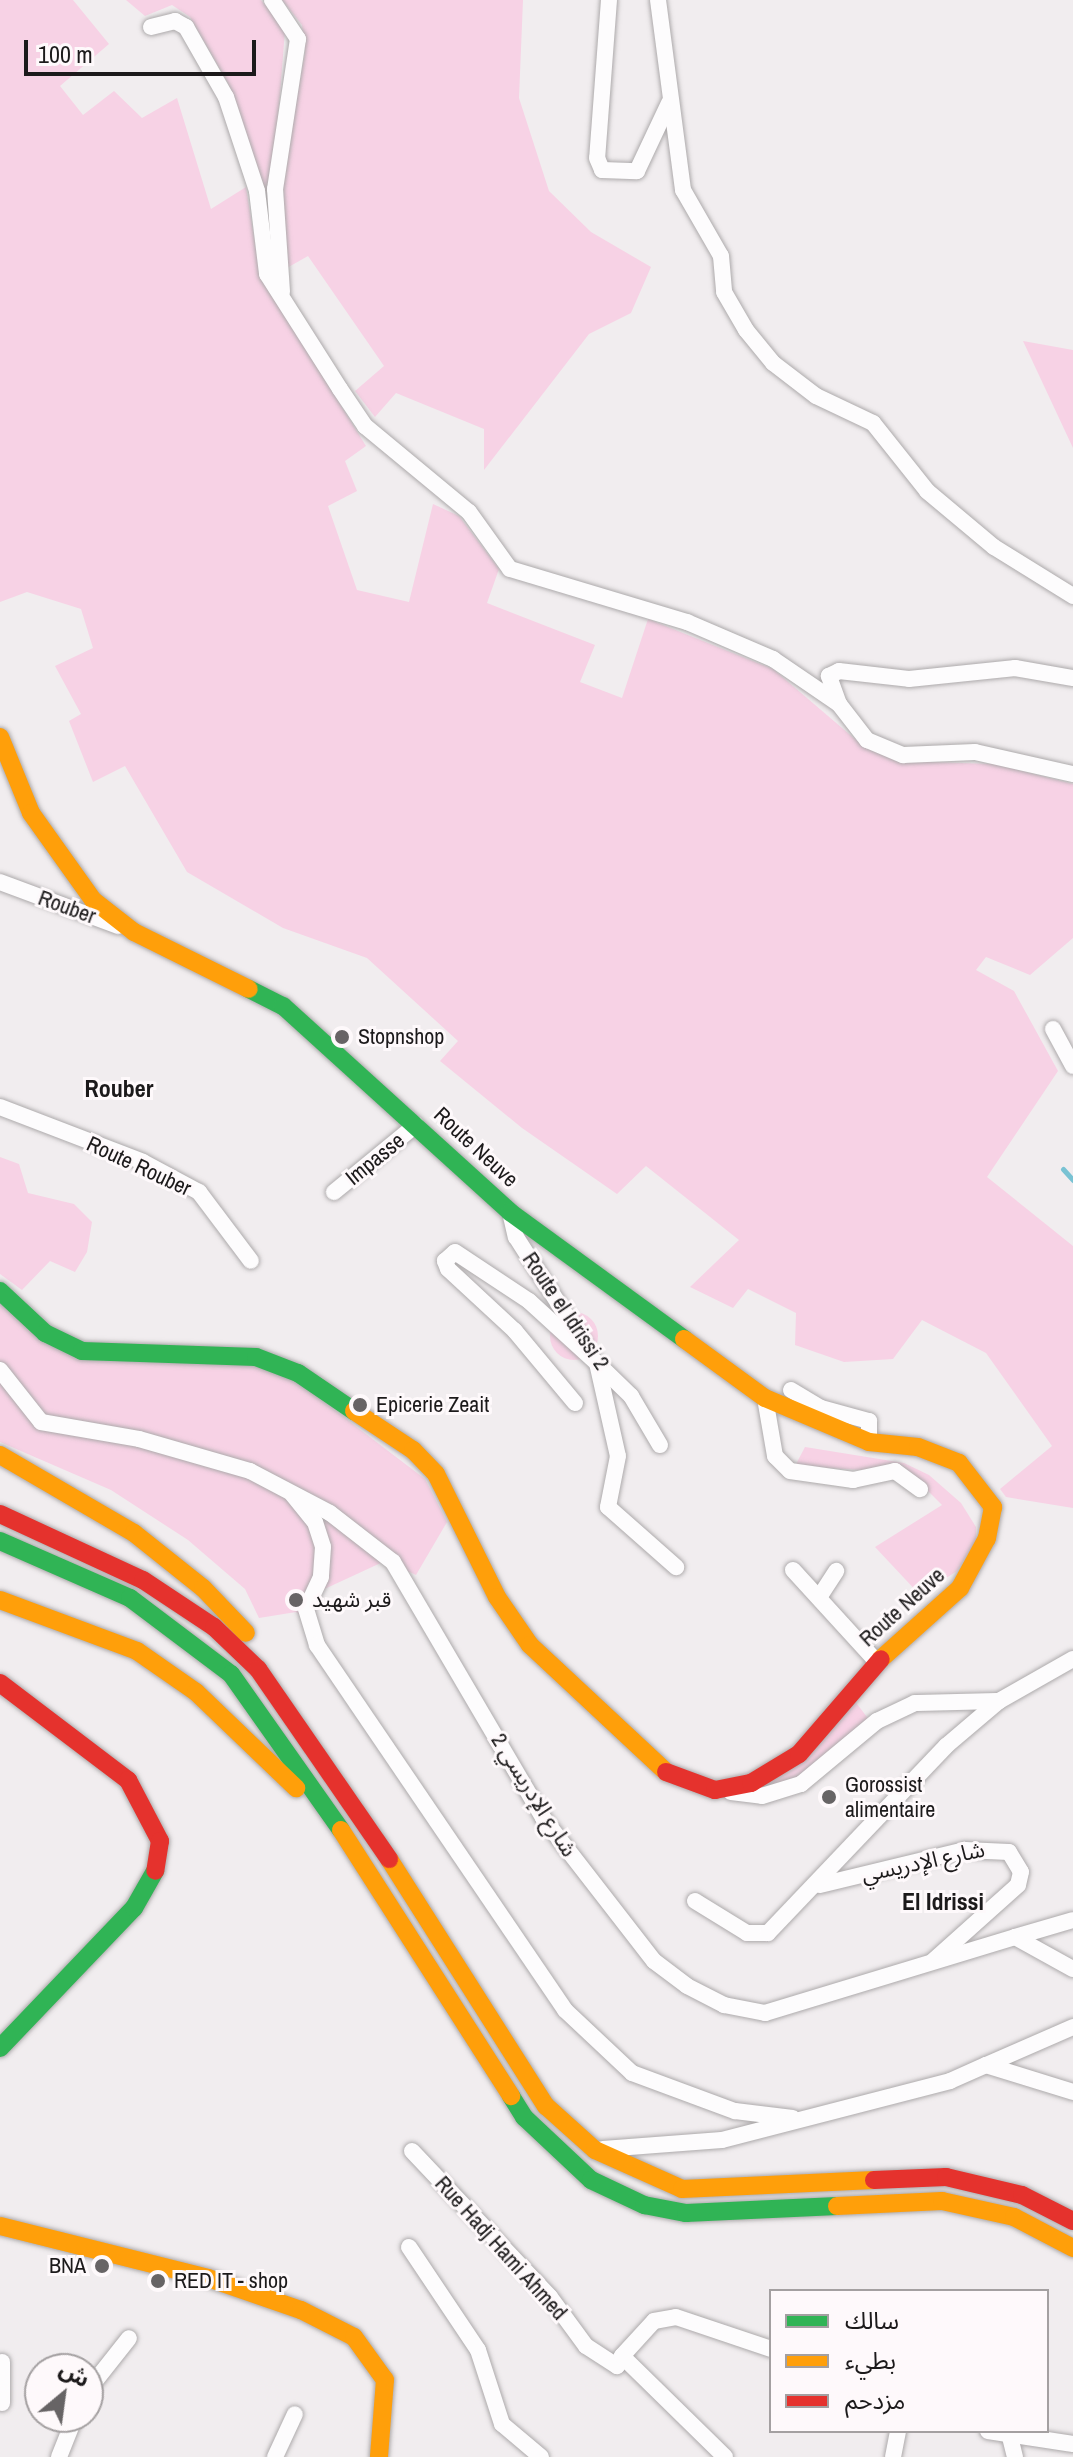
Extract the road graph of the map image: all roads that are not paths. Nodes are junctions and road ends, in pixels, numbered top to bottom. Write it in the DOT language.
graph roads {
  1 [pos="272,0"];
  2 [pos="609,0"];
  3 [pos="658,0"];
  4 [pos="151,27"];
  5 [pos="670,102"];
  6 [pos="283,298"];
  7 [pos="1073,596"];
  8 [pos="1073,678"];
  9 [pos="839,704"];
  10 [pos="0,737"];
  11 [pos="1073,774"];
  12 [pos="0,882"];
  13 [pos="134,932"];
  14 [pos="1053,1029"];
  15 [pos="1073,1066"];
  16 [pos="0,1107"];
  17 [pos="416,1125"];
  18 [pos="334,1192"];
  19 [pos="510,1212"];
  20 [pos="251,1261"];
  21 [pos="0,1291"];
  22 [pos="597,1363"];
  23 [pos="0,1370"];
  24 [pos="791,1390"];
  25 [pos="765,1398"];
  26 [pos="575,1403"];
  27 [pos="869,1442"];
  28 [pos="660,1445"];
  29 [pos="0,1455"];
  30 [pos="285,1485"];
  31 [pos="920,1489"];
  32 [pos="0,1514"];
  33 [pos="0,1541"];
  34 [pos="676,1567"];
  35 [pos="793,1570"];
  36 [pos="836,1571"];
  37 [pos="820,1596"];
  38 [pos="0,1600"];
  39 [pos="1073,1659"];
  40 [pos="877,1662"];
  41 [pos="0,1683"];
  42 [pos="999,1701"];
  43 [pos="715,1790"];
  44 [pos="350,1798"];
  45 [pos="370,1873"];
  46 [pos="820,1885"];
  47 [pos="695,1901"];
  48 [pos="1073,1920"];
  49 [pos="1015,1937"];
  50 [pos="927,1968"];
  51 [pos="1073,1969"];
  52 [pos="1073,2027"];
  53 [pos="0,2048"];
  54 [pos="986,2065"];
  55 [pos="1073,2092"];
  56 [pos="793,2118"];
  57 [pos="595,2150"];
  58 [pos="412,2151"];
  59 [pos="1073,2221"];
  60 [pos="0,2226"];
  61 [pos="409,2247"];
  62 [pos="1073,2248"];
  63 [pos="129,2338"];
  64 [pos="769,2348"];
  65 [pos="622,2356"];
  66 [pos="2,2362"];
  67 [pos="104,2370"];
  68 [pos="1,2405"];
  69 [pos="295,2414"];
  70 [pos="69,2433"];
  71 [pos="898,2433"];
  72 [pos="995,2433"];
  73 [pos="1010,2437"];
  74 [pos="545,2440"];
  75 [pos="1073,2444"];
  76 [pos="536,2455"];
  77 [pos="59,2457"];
  78 [pos="275,2457"];
  79 [pos="379,2457"];
  80 [pos="725,2457"];
  81 [pos="893,2457"];
  82 [pos="1015,2457"];
  1 -- 6 [label="street"];
  2 -- 5 [label="street"];
  3 -- 5 [label="street"];
  4 -- 6 [label="street"];
  5 -- 7 [label="street"];
  6 -- 9 [label="street"];
  8 -- 9 [label="street"];
  9 -- 11 [label="street"];
  10 -- 13 [label="main road, Route Neuve"];
  12 -- 13 [label="street, Rouber"];
  13 -- 17 [label="main road, Route Neuve"];
  14 -- 15 [label="street"];
  16 -- 20 [label="street, Route Rouber"];
  17 -- 18 [label="street, Impasse"];
  17 -- 19 [label="main road, Route Neuve"];
  19 -- 22 [label="street, Route el Idrissi 2"];
  19 -- 25 [label="main road, Route Neuve"];
  21 -- 43 [label="main road"];
  22 -- 26 [label="street"];
  22 -- 28 [label="street, Route el Idrissi 2"];
  22 -- 34 [label="street"];
  23 -- 30 [label="street, شارع الإدريسي 2"];
  24 -- 27 [label="street"];
  25 -- 27 [label="main road, Route Neuve"];
  25 -- 31 [label="street"];
  27 -- 40 [label="main road, Route Neuve"];
  29 -- 44 [label="main road"];
  30 -- 50 [label="street, شارع الإدريسي 2"];
  30 -- 56 [label="street"];
  32 -- 44 [label="main road"];
  33 -- 45 [label="main road"];
  35 -- 37 [label="street"];
  36 -- 37 [label="street"];
  37 -- 40 [label="street"];
  38 -- 45 [label="main road"];
  39 -- 42 [label="street, شارع الإدريسي"];
  40 -- 43 [label="main road, Route Neuve"];
  41 -- 53 [label="main road"];
  42 -- 43 [label="street"];
  42 -- 46 [label="street, شارع الإدريسي"];
  44 -- 57 [label="main road"];
  45 -- 62 [label="main road"];
  46 -- 47 [label="street, شارع الإدريسي"];
  46 -- 50 [label="street, شارع الإدريسي"];
  48 -- 49 [label="street, شارع الإدريسي 2"];
  49 -- 50 [label="street, شارع الإدريسي 2"];
  49 -- 51 [label="street"];
  52 -- 54 [label="street"];
  54 -- 55 [label="street"];
  54 -- 56 [label="street"];
  56 -- 57 [label="street"];
  57 -- 59 [label="main road"];
  58 -- 65 [label="street, Rue Hadj Hami Ahmed"];
  60 -- 79 [label="main road"];
  61 -- 76 [label="street"];
  63 -- 67 [label="street"];
  64 -- 65 [label="street"];
  65 -- 80 [label="street"];
  66 -- 68 [label="street"];
  69 -- 78 [label="street"];
  70 -- 77 [label="street"];
  71 -- 81 [label="street"];
  72 -- 73 [label="street"];
  73 -- 75 [label="street"];
  73 -- 82 [label="street"];
  74 -- 76 [label="street"];
}
